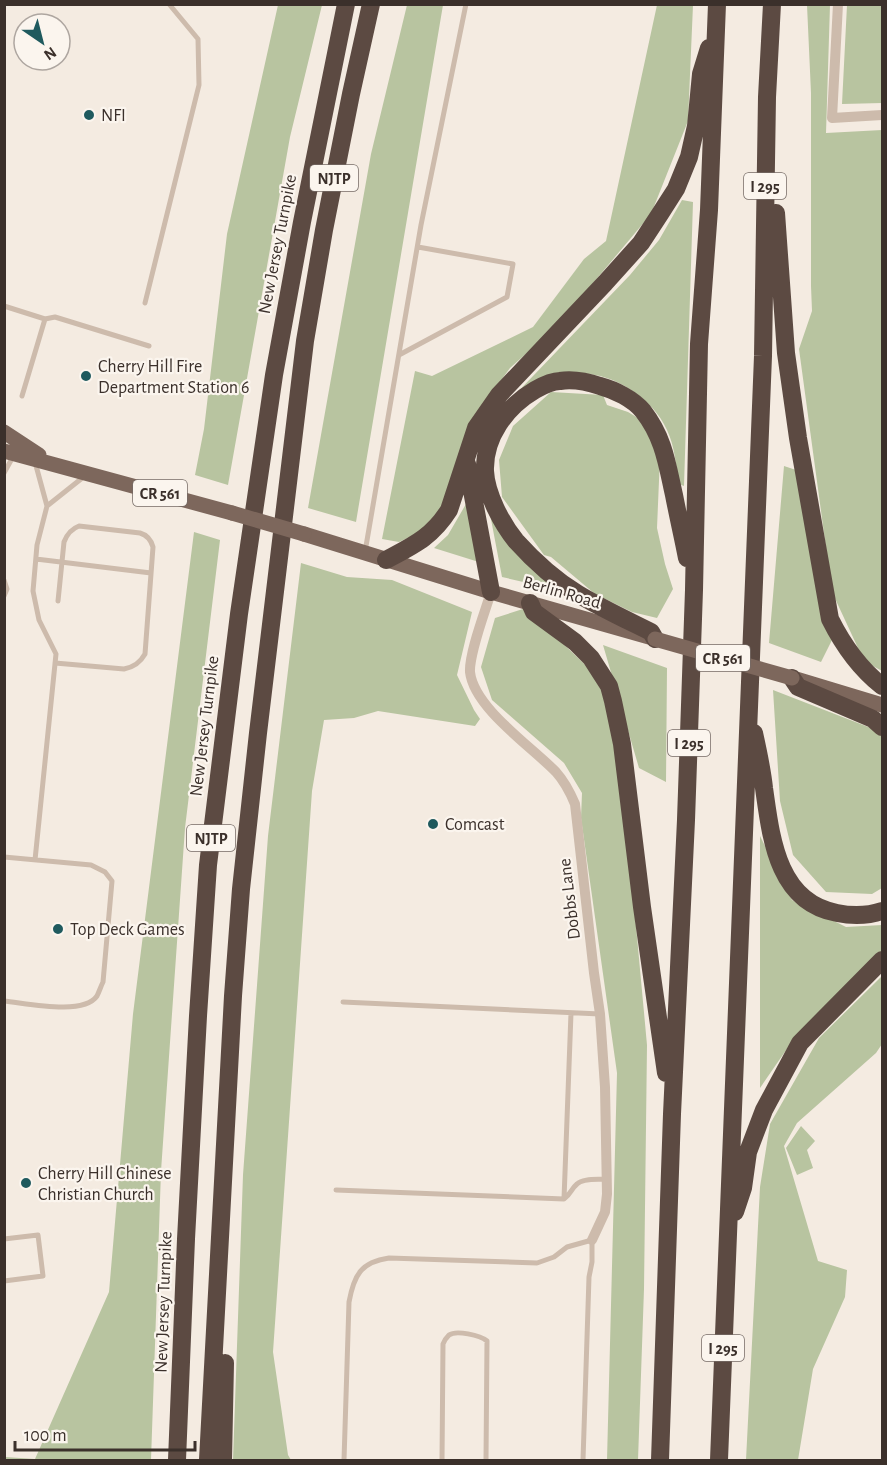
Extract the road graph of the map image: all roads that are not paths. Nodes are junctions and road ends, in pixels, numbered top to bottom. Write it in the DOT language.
graph roads {
  1 [pos="170,4"];
  2 [pos="346,4"];
  3 [pos="371,4"];
  4 [pos="466,4"];
  5 [pos="717,4"];
  6 [pos="772,4"];
  7 [pos="838,4"];
  8 [pos="716,27"];
  9 [pos="767,97"];
  10 [pos="882,115"];
  11 [pos="321,124"];
  12 [pos="344,127"];
  13 [pos="418,247"];
  14 [pos="145,303"];
  15 [pos="4,306"];
  16 [pos="45,319"];
  17 [pos="149,346"];
  18 [pos="399,355"];
  19 [pos="22,396"];
  20 [pos="4,432"];
  21 [pos="10,452"];
  22 [pos="33,458"];
  23 [pos="466,460"];
  24 [pos="52,463"];
  25 [pos="4,473"];
  26 [pos="88,473"];
  27 [pos="47,506"];
  28 [pos="365,553"];
  29 [pos="36,559"];
  30 [pos="386,560"];
  31 [pos="62,562"];
  32 [pos="151,573"];
  33 [pos="4,580"];
  34 [pos="694,590"];
  35 [pos="491,592"];
  36 [pos="4,596"];
  37 [pos="58,601"];
  38 [pos="530,603"];
  39 [pos="655,639"];
  40 [pos="55,663"];
  41 [pos="792,678"];
  42 [pos="882,686"];
  43 [pos="748,701"];
  44 [pos="882,705"];
  45 [pos="882,727"];
  46 [pos="4,857"];
  47 [pos="35,860"];
  48 [pos="882,911"];
  49 [pos="882,960"];
  50 [pos="4,1000"];
  51 [pos="343,1002"];
  52 [pos="571,1013"];
  53 [pos="600,1014"];
  54 [pos="672,1114"];
  55 [pos="607,1179"];
  56 [pos="336,1190"];
  57 [pos="564,1199"];
  58 [pos="727,1236"];
  59 [pos="4,1239"];
  60 [pos="592,1240"];
  61 [pos="4,1281"];
  62 [pos="218,1288"];
  63 [pos="177,1461"];
  64 [pos="207,1461"];
  65 [pos="223,1461"];
  66 [pos="344,1461"];
  67 [pos="442,1461"];
  68 [pos="486,1461"];
  69 [pos="583,1461"];
  70 [pos="660,1461"];
  71 [pos="719,1461"];
  1 -- 14 [label="lane"];
  2 -- 11 [label="highway, New Jersey Turnpike / NJTP"];
  3 -- 12 [label="highway, NJTP"];
  4 -- 13 [label="lane"];
  5 -- 8 [label="highway, I 295"];
  6 -- 9 [label="highway, I 295"];
  7 -- 10 [label="street"];
  8 -- 23 [label="highway"];
  8 -- 34 [label="highway, I 295"];
  9 -- 42 [label="highway"];
  9 -- 43 [label="highway, I 295"];
  11 -- 12 [label="lane"];
  11 -- 63 [label="highway, New Jersey Turnpike / NJTP"];
  12 -- 62 [label="highway, NJTP"];
  13 -- 18 [label="lane"];
  13 -- 18 [label="lane"];
  15 -- 16 [label="lane"];
  16 -- 17 [label="lane"];
  16 -- 19 [label="lane"];
  18 -- 28 [label="lane"];
  20 -- 24 [label="main road"];
  21 -- 22 [label="main road, CR 561"];
  21 -- 25 [label="lane"];
  22 -- 24 [label="main road, CR 561"];
  22 -- 27 [label="lane"];
  23 -- 30 [label="highway"];
  23 -- 35 [label="highway"];
  24 -- 26 [label="main road, CR 561"];
  26 -- 27 [label="lane"];
  26 -- 28 [label="main road, Berlin Road / CR 561, bridge"];
  27 -- 29 [label="lane"];
  28 -- 30 [label="main road, Berlin Road / CR 561"];
  29 -- 31 [label="lane"];
  29 -- 40 [label="lane"];
  30 -- 35 [label="main road, Berlin Road / CR 561"];
  31 -- 32 [label="lane"];
  31 -- 32 [label="lane"];
  31 -- 37 [label="lane"];
  32 -- 40 [label="lane"];
  33 -- 36 [label="lane"];
  34 -- 39 [label="highway"];
  34 -- 54 [label="highway, I 295"];
  35 -- 38 [label="main road, Berlin Road / CR 561"];
  35 -- 53 [label="street, Dobbs Lane"];
  38 -- 39 [label="main road, Berlin Road / CR 561"];
  38 -- 54 [label="highway"];
  39 -- 41 [label="main road, Berlin Road / CR 561, bridge"];
  40 -- 47 [label="lane"];
  41 -- 44 [label="main road, Berlin Road / CR 561"];
  41 -- 45 [label="highway"];
  43 -- 48 [label="highway"];
  43 -- 58 [label="highway, I 295"];
  46 -- 47 [label="lane"];
  47 -- 50 [label="lane"];
  49 -- 58 [label="highway"];
  51 -- 52 [label="lane"];
  52 -- 53 [label="lane"];
  52 -- 57 [label="lane"];
  53 -- 55 [label="street, Dobbs Lane"];
  54 -- 70 [label="highway, I 295"];
  55 -- 57 [label="lane"];
  55 -- 60 [label="street, Dobbs Lane"];
  56 -- 57 [label="lane"];
  58 -- 71 [label="highway, I 295"];
  59 -- 61 [label="lane"];
  60 -- 66 [label="lane"];
  60 -- 69 [label="lane"];
  62 -- 64 [label="highway, NJTP"];
  62 -- 65 [label="highway"];
  67 -- 68 [label="lane"];
}
